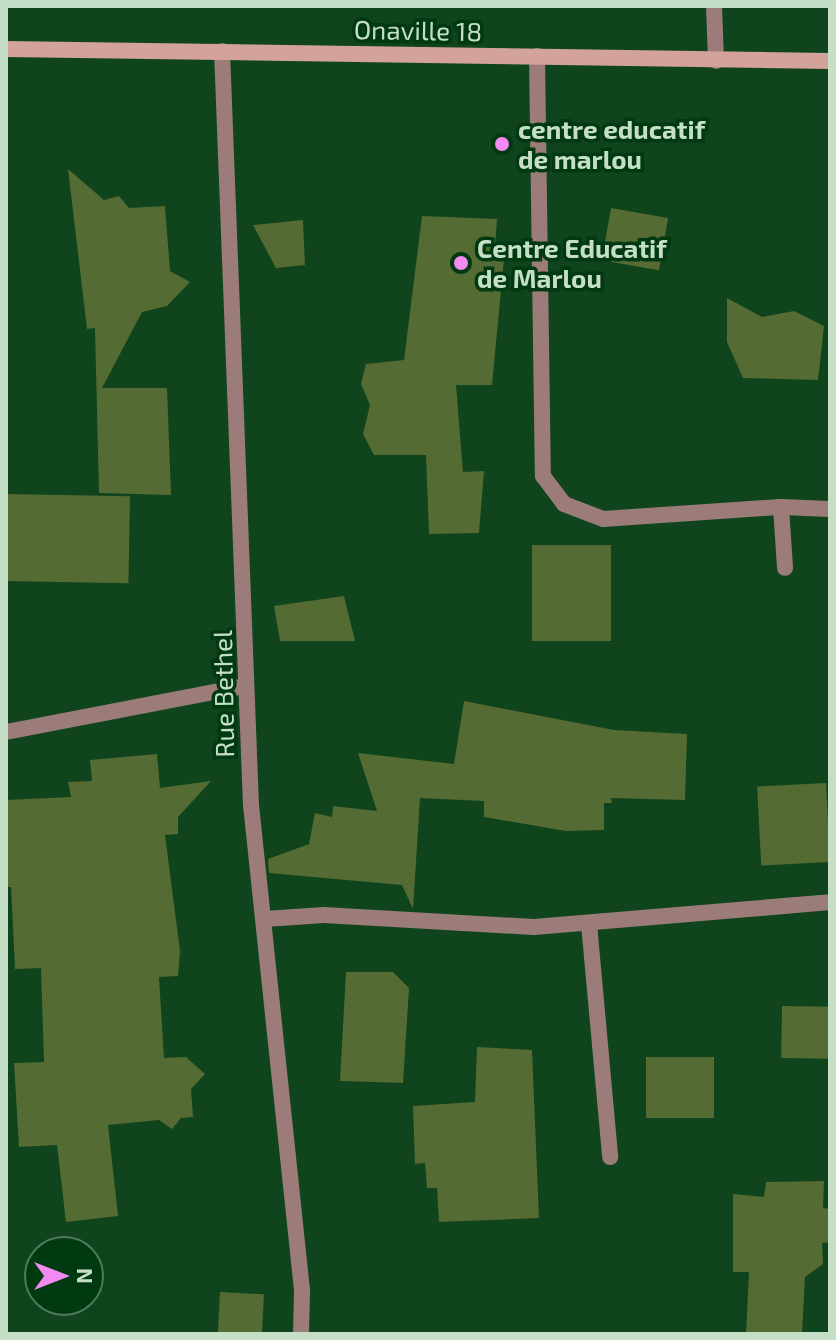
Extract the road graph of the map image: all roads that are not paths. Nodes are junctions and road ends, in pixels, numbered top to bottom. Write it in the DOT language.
graph roads {
  1 [pos="714,6"];
  2 [pos="6,49"];
  3 [pos="222,51"];
  4 [pos="537,56"];
  5 [pos="716,61"];
  6 [pos="830,61"];
  7 [pos="781,507"];
  8 [pos="830,509"];
  9 [pos="785,568"];
  10 [pos="244,686"];
  11 [pos="6,732"];
  12 [pos="830,902"];
  13 [pos="265,919"];
  14 [pos="589,924"];
  15 [pos="610,1157"];
  16 [pos="301,1334"];
  1 -- 5 [label="street"];
  2 -- 3 [label="street, Onaville 18"];
  3 -- 4 [label="street, Onaville 18"];
  3 -- 10 [label="street, Rue Bethel"];
  4 -- 5 [label="street, Onaville 18"];
  4 -- 7 [label="street"];
  5 -- 6 [label="street, Onaville 18"];
  7 -- 8 [label="street"];
  7 -- 9 [label="street"];
  10 -- 11 [label="street"];
  10 -- 13 [label="street, Rue Bethel"];
  12 -- 14 [label="street"];
  13 -- 14 [label="street"];
  13 -- 16 [label="street, Rue Bethel"];
  14 -- 15 [label="street"];
}
